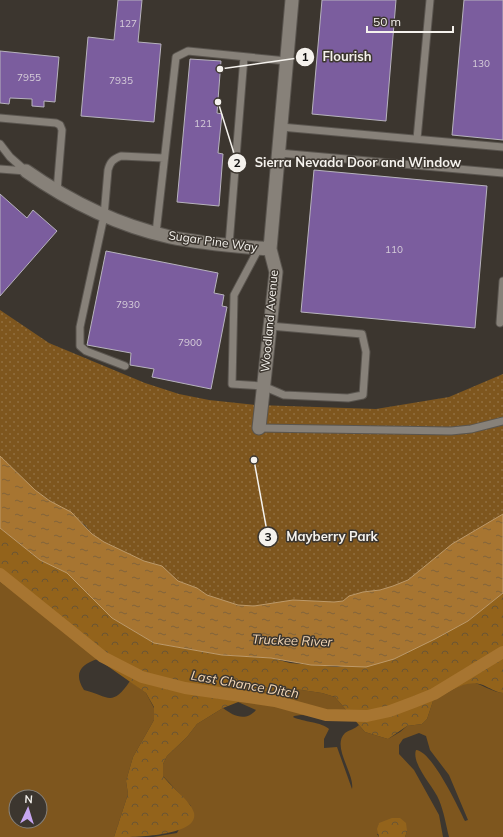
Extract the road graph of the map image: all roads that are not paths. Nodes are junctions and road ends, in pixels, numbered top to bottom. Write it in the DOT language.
graph roads {
  1 [pos="292,0"];
  2 [pos="430,0"];
  3 [pos="244,57"];
  4 [pos="287,61"];
  5 [pos="0,118"];
  6 [pos="281,127"];
  7 [pos="418,139"];
  8 [pos="0,144"];
  9 [pos="503,147"];
  10 [pos="279,153"];
  11 [pos="164,158"];
  12 [pos="0,169"];
  13 [pos="26,171"];
  14 [pos="503,173"];
  15 [pos="57,192"];
  16 [pos="104,216"];
  17 [pos="156,233"];
  18 [pos="229,245"];
  19 [pos="265,248"];
  20 [pos="503,281"];
  21 [pos="500,323"];
  22 [pos="270,326"];
  23 [pos="125,366"];
  24 [pos="263,386"];
  25 [pos="503,421"];
  26 [pos="259,428"];
  1 -- 4 [label="street, Woodland Avenue"];
  2 -- 7 [label="lane"];
  3 -- 4 [label="lane"];
  3 -- 11 [label="lane"];
  3 -- 18 [label="lane"];
  4 -- 6 [label="street, Woodland Avenue"];
  5 -- 15 [label="lane"];
  6 -- 7 [label="lane"];
  6 -- 10 [label="street, Woodland Avenue"];
  7 -- 9 [label="lane"];
  8 -- 13 [label="lane"];
  10 -- 14 [label="lane"];
  10 -- 19 [label="street, Woodland Avenue"];
  11 -- 16 [label="lane"];
  11 -- 17 [label="lane"];
  12 -- 13 [label="lane"];
  13 -- 15 [label="street, Sugar Pine Way"];
  15 -- 16 [label="street, Sugar Pine Way"];
  16 -- 17 [label="street, Sugar Pine Way"];
  16 -- 23 [label="lane"];
  17 -- 18 [label="street, Sugar Pine Way"];
  18 -- 19 [label="street, Sugar Pine Way"];
  19 -- 22 [label="street, Woodland Avenue"];
  19 -- 24 [label="lane"];
  20 -- 21 [label="lane"];
  22 -- 24 [label="street, Woodland Avenue"];
  22 -- 24 [label="lane"];
  24 -- 26 [label="street, Woodland Avenue"];
  25 -- 26 [label="lane"];
}
